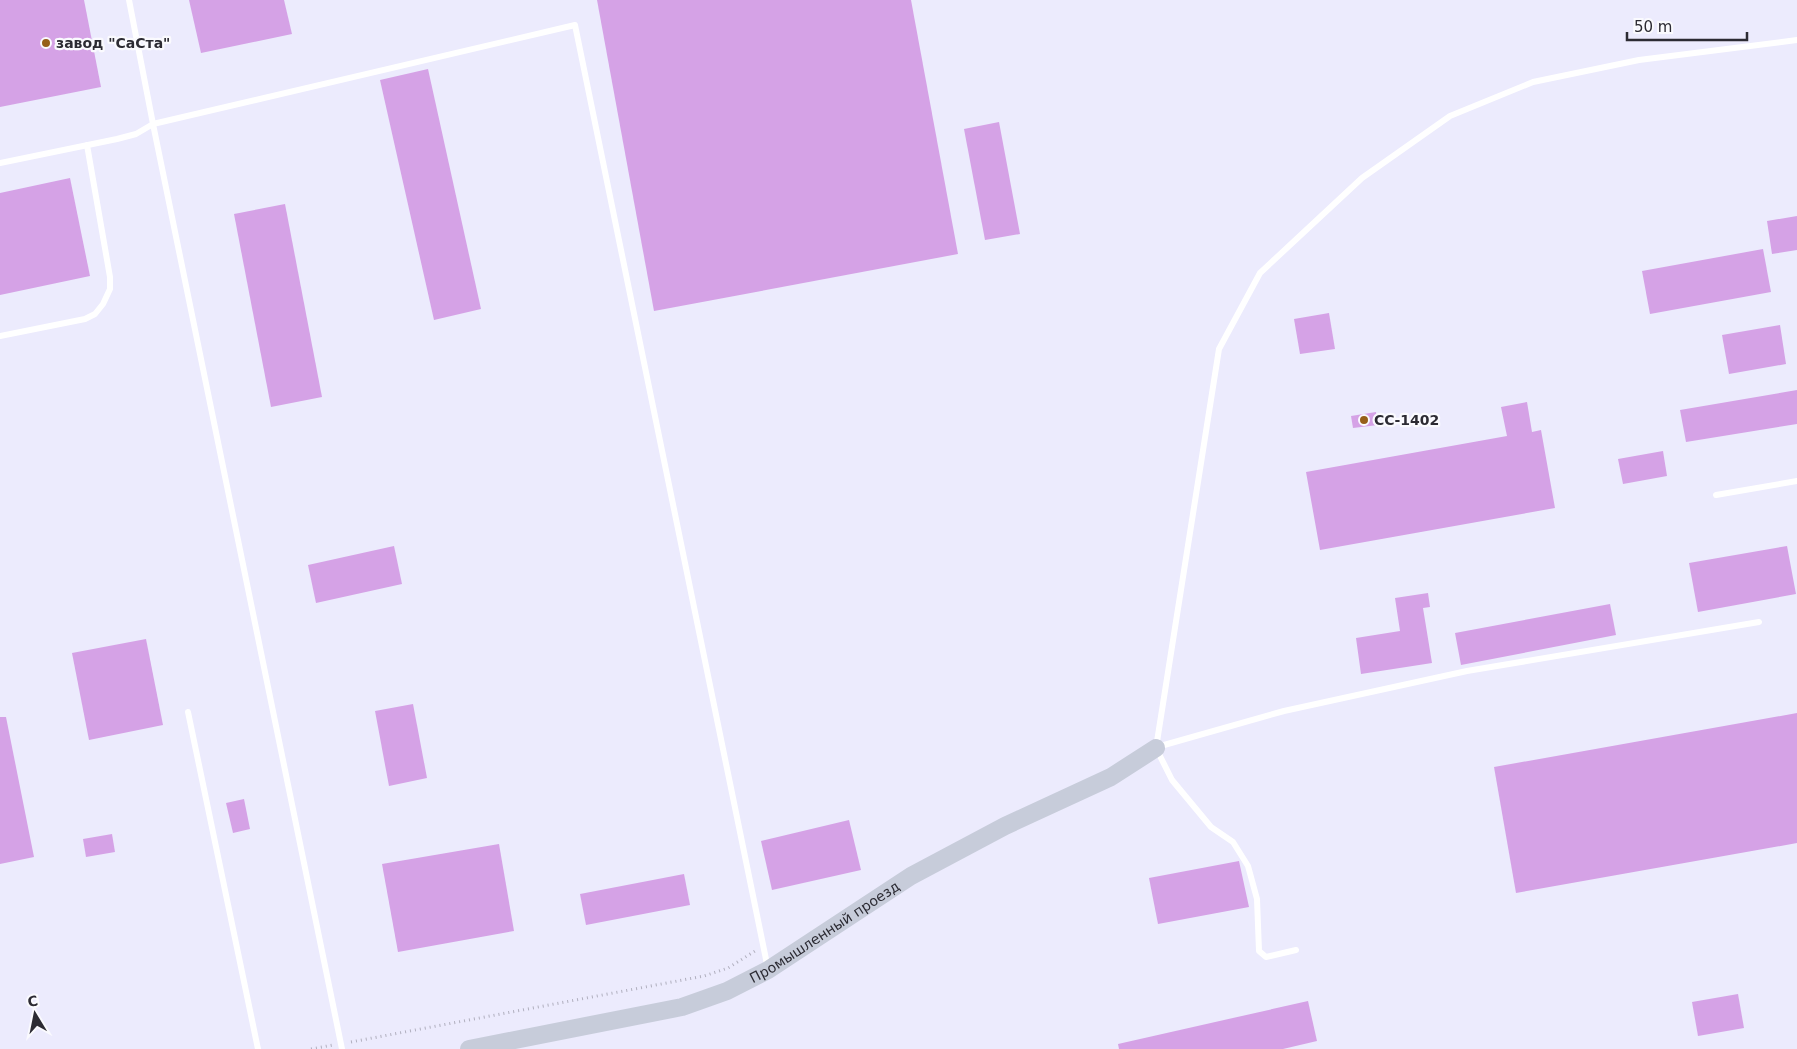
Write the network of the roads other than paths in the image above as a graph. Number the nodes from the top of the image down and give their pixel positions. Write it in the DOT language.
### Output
graph roads {
  1 [pos="129,0"];
  2 [pos="1797,40"];
  3 [pos="153,124"];
  4 [pos="88,145"];
  5 [pos="0,163"];
  6 [pos="0,336"];
  7 [pos="1797,481"];
  8 [pos="1716,495"];
  9 [pos="1759,622"];
  10 [pos="188,712"];
  11 [pos="1156,748"];
  12 [pos="1296,950"];
  13 [pos="768,970"];
  14 [pos="341,1046"];
  15 [pos="258,1049"];
  16 [pos="469,1049"];
  1 -- 3 [label="lane"];
  2 -- 11 [label="lane"];
  3 -- 4 [label="lane"];
  3 -- 13 [label="lane"];
  3 -- 14 [label="lane"];
  4 -- 5 [label="lane"];
  4 -- 6 [label="lane"];
  7 -- 8 [label="lane"];
  9 -- 11 [label="lane"];
  10 -- 15 [label="lane"];
  11 -- 12 [label="lane"];
  11 -- 13 [label="street, Промышленный проезд"];
  13 -- 16 [label="street, Промышленный проезд"];
}
